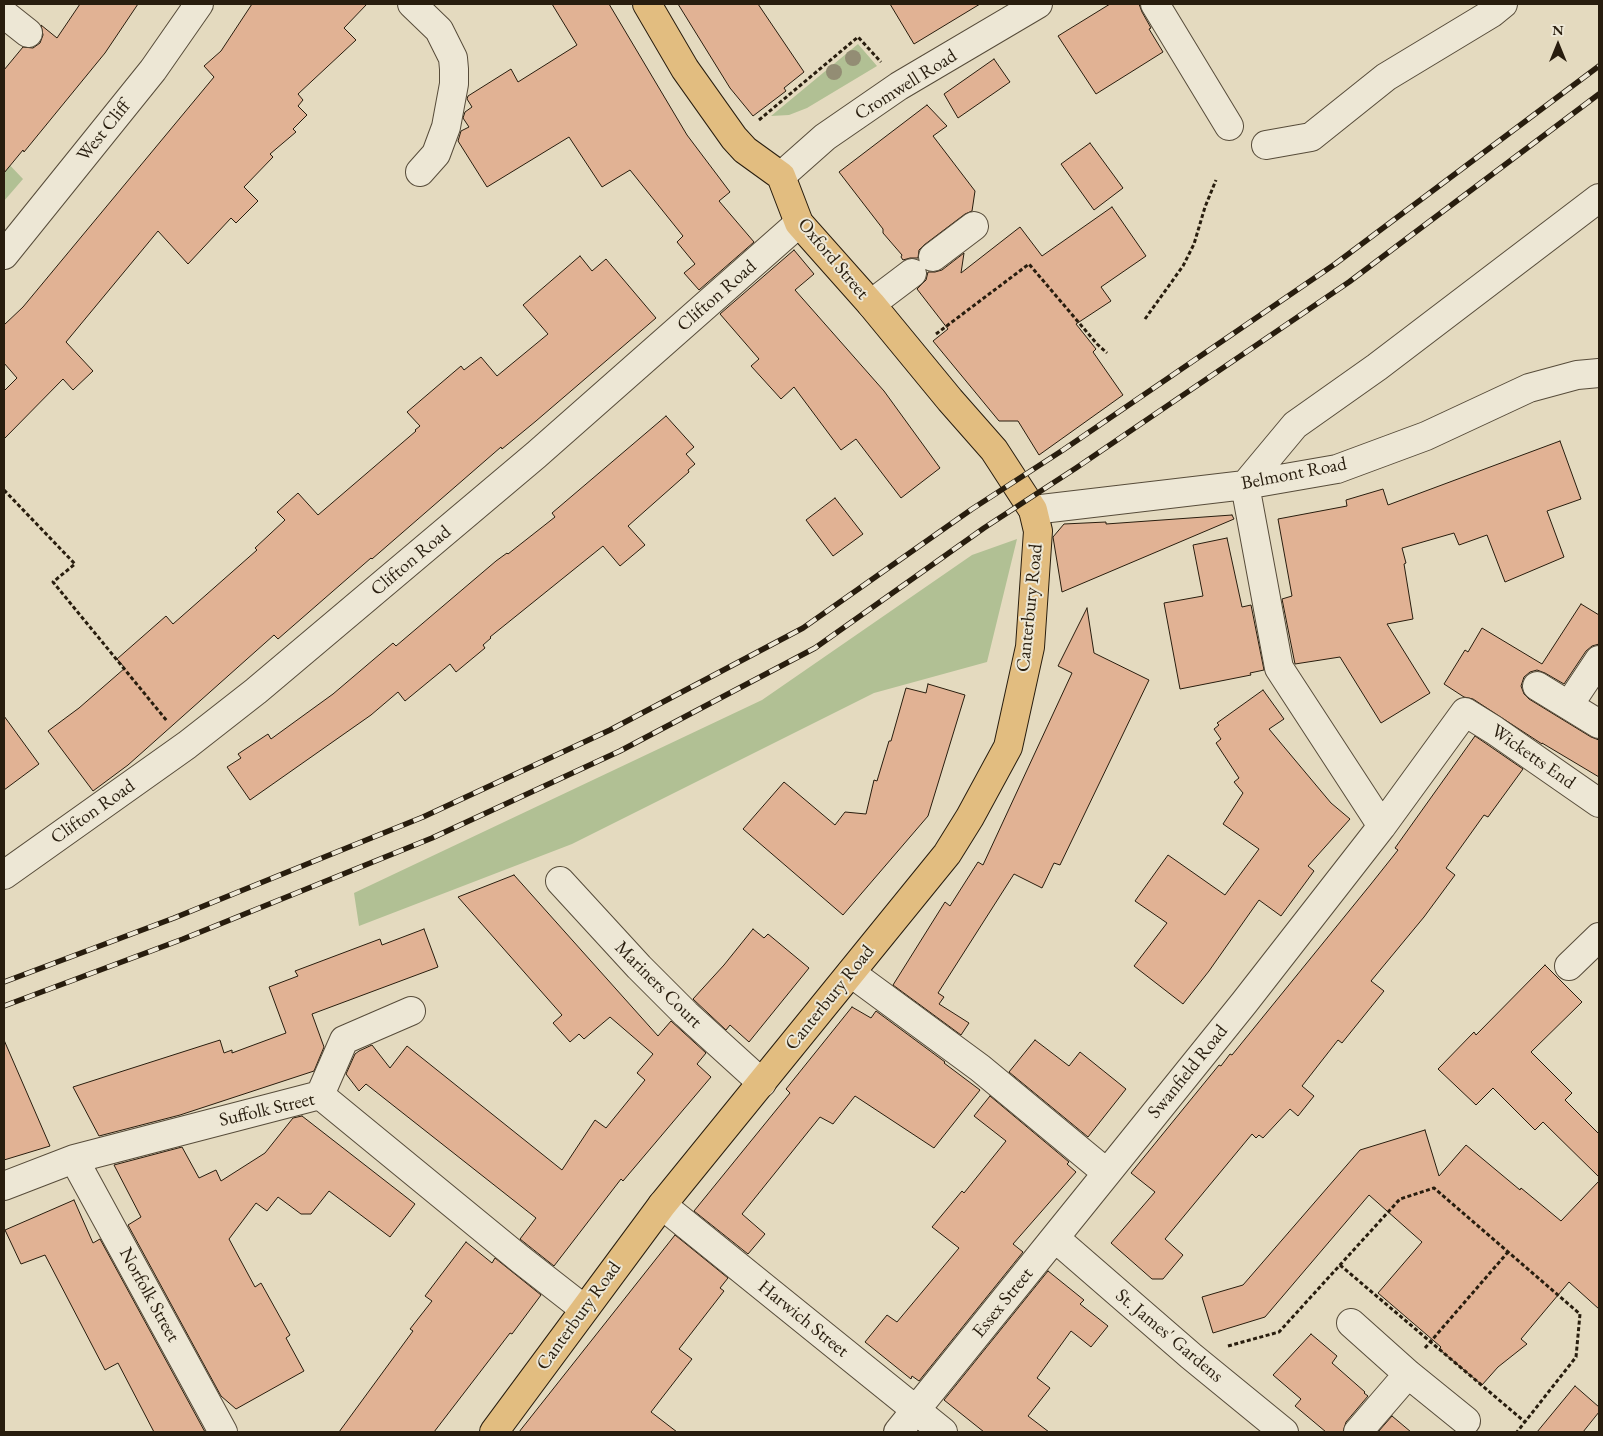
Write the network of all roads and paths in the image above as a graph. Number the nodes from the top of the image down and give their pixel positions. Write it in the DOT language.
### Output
graph roads {
  1 [pos="199,4"];
  2 [pos="412,4"];
  3 [pos="647,4"];
  4 [pos="1038,4"];
  5 [pos="1156,4"];
  6 [pos="1503,4"];
  7 [pos="4,14"];
  8 [pos="28,33"];
  9 [pos="899,86"];
  10 [pos="1229,126"];
  11 [pos="734,138"];
  12 [pos="1266,145"];
  13 [pos="420,172"];
  14 [pos="781,176"];
  15 [pos="1216,180"];
  16 [pos="1599,198"];
  17 [pos="799,223"];
  18 [pos="974,226"];
  19 [pos="4,254"];
  20 [pos="871,304"];
  21 [pos="1145,318"];
  22 [pos="912,353"];
  23 [pos="1107,353"];
  24 [pos="1599,373"];
  25 [pos="1245,485"];
  26 [pos="4,490"];
  27 [pos="1033,510"];
  28 [pos="1599,660"];
  29 [pos="1537,686"];
  30 [pos="1569,705"];
  31 [pos="1465,712"];
  32 [pos="1599,724"];
  33 [pos="187,745"];
  34 [pos="1599,803"];
  35 [pos="1382,826"];
  36 [pos="4,875"];
  37 [pos="560,881"];
  38 [pos="1599,937"];
  39 [pos="1569,966"];
  40 [pos="851,973"];
  41 [pos="411,1010"];
  42 [pos="762,1083"];
  43 [pos="320,1095"];
  44 [pos="74,1159"];
  45 [pos="1107,1173"];
  46 [pos="4,1186"];
  47 [pos="662,1205"];
  48 [pos="1055,1238"];
  49 [pos="1508,1252"];
  50 [pos="1340,1265"];
  51 [pos="584,1309"];
  52 [pos="1351,1323"];
  53 [pos="1430,1342"];
  54 [pos="1192,1356"];
  55 [pos="1408,1374"];
  56 [pos="916,1410"];
  57 [pos="1466,1421"];
  58 [pos="1525,1422"];
  59 [pos="223,1432"];
  60 [pos="494,1432"];
  61 [pos="898,1432"];
  62 [pos="943,1432"];
  63 [pos="1284,1432"];
  64 [pos="1358,1432"];
  65 [pos="1517,1432"];
  1 -- 19 [label="street, West Cliff"];
  2 -- 13 [label="street"];
  3 -- 11 [label="main road"];
  4 -- 9 [label="street, Cromwell Road"];
  5 -- 10 [label="street"];
  6 -- 12 [label="street"];
  7 -- 8 [label="street"];
  9 -- 11 [label="path"];
  9 -- 14 [label="street, Cromwell Road"];
  11 -- 14 [label="main road"];
  14 -- 17 [label="main road, Oxford Street"];
  15 -- 21 [label="path"];
  16 -- 25 [label="street"];
  17 -- 20 [label="main road, Oxford Street"];
  17 -- 33 [label="street, Clifton Road"];
  18 -- 20 [label="street"];
  20 -- 22 [label="main road, Oxford Street"];
  22 -- 23 [label="path"];
  22 -- 27 [label="main road, Oxford Street"];
  24 -- 25 [label="street, Belmont Road"];
  25 -- 27 [label="street, Belmont Road"];
  25 -- 35 [label="street"];
  26 -- 33 [label="path"];
  27 -- 40 [label="main road, Canterbury Road"];
  28 -- 30 [label="street"];
  29 -- 30 [label="street"];
  30 -- 32 [label="street"];
  31 -- 34 [label="street, Wicketts End"];
  31 -- 35 [label="street, Swanfield Road"];
  33 -- 36 [label="street, Clifton Road"];
  35 -- 45 [label="street, Swanfield Road"];
  37 -- 42 [label="street, Mariners Court"];
  38 -- 39 [label="street"];
  40 -- 42 [label="main road, Canterbury Road"];
  40 -- 45 [label="street"];
  41 -- 43 [label="street"];
  42 -- 47 [label="main road, Canterbury Road"];
  43 -- 44 [label="street, Suffolk Street"];
  43 -- 51 [label="street, Suffolk Street"];
  44 -- 46 [label="street, Suffolk Street"];
  44 -- 59 [label="street, Norfolk Street"];
  45 -- 48 [label="street, Essex Street"];
  47 -- 51 [label="main road, Canterbury Road"];
  47 -- 56 [label="street, Harwich Street"];
  48 -- 54 [label="street, St. James' Gardens"];
  48 -- 56 [label="street, Essex Street"];
  49 -- 50 [label="path"];
  49 -- 53 [label="path"];
  49 -- 58 [label="path"];
  50 -- 53 [label="path"];
  50 -- 54 [label="path"];
  51 -- 60 [label="main road, Canterbury Road"];
  52 -- 55 [label="street"];
  53 -- 55 [label="path"];
  53 -- 58 [label="path"];
  54 -- 63 [label="street, St. James' Gardens"];
  55 -- 57 [label="street"];
  55 -- 64 [label="street"];
  56 -- 61 [label="street, Essex Street"];
  56 -- 62 [label="street, Harwich Street"];
  58 -- 65 [label="path"];
}
